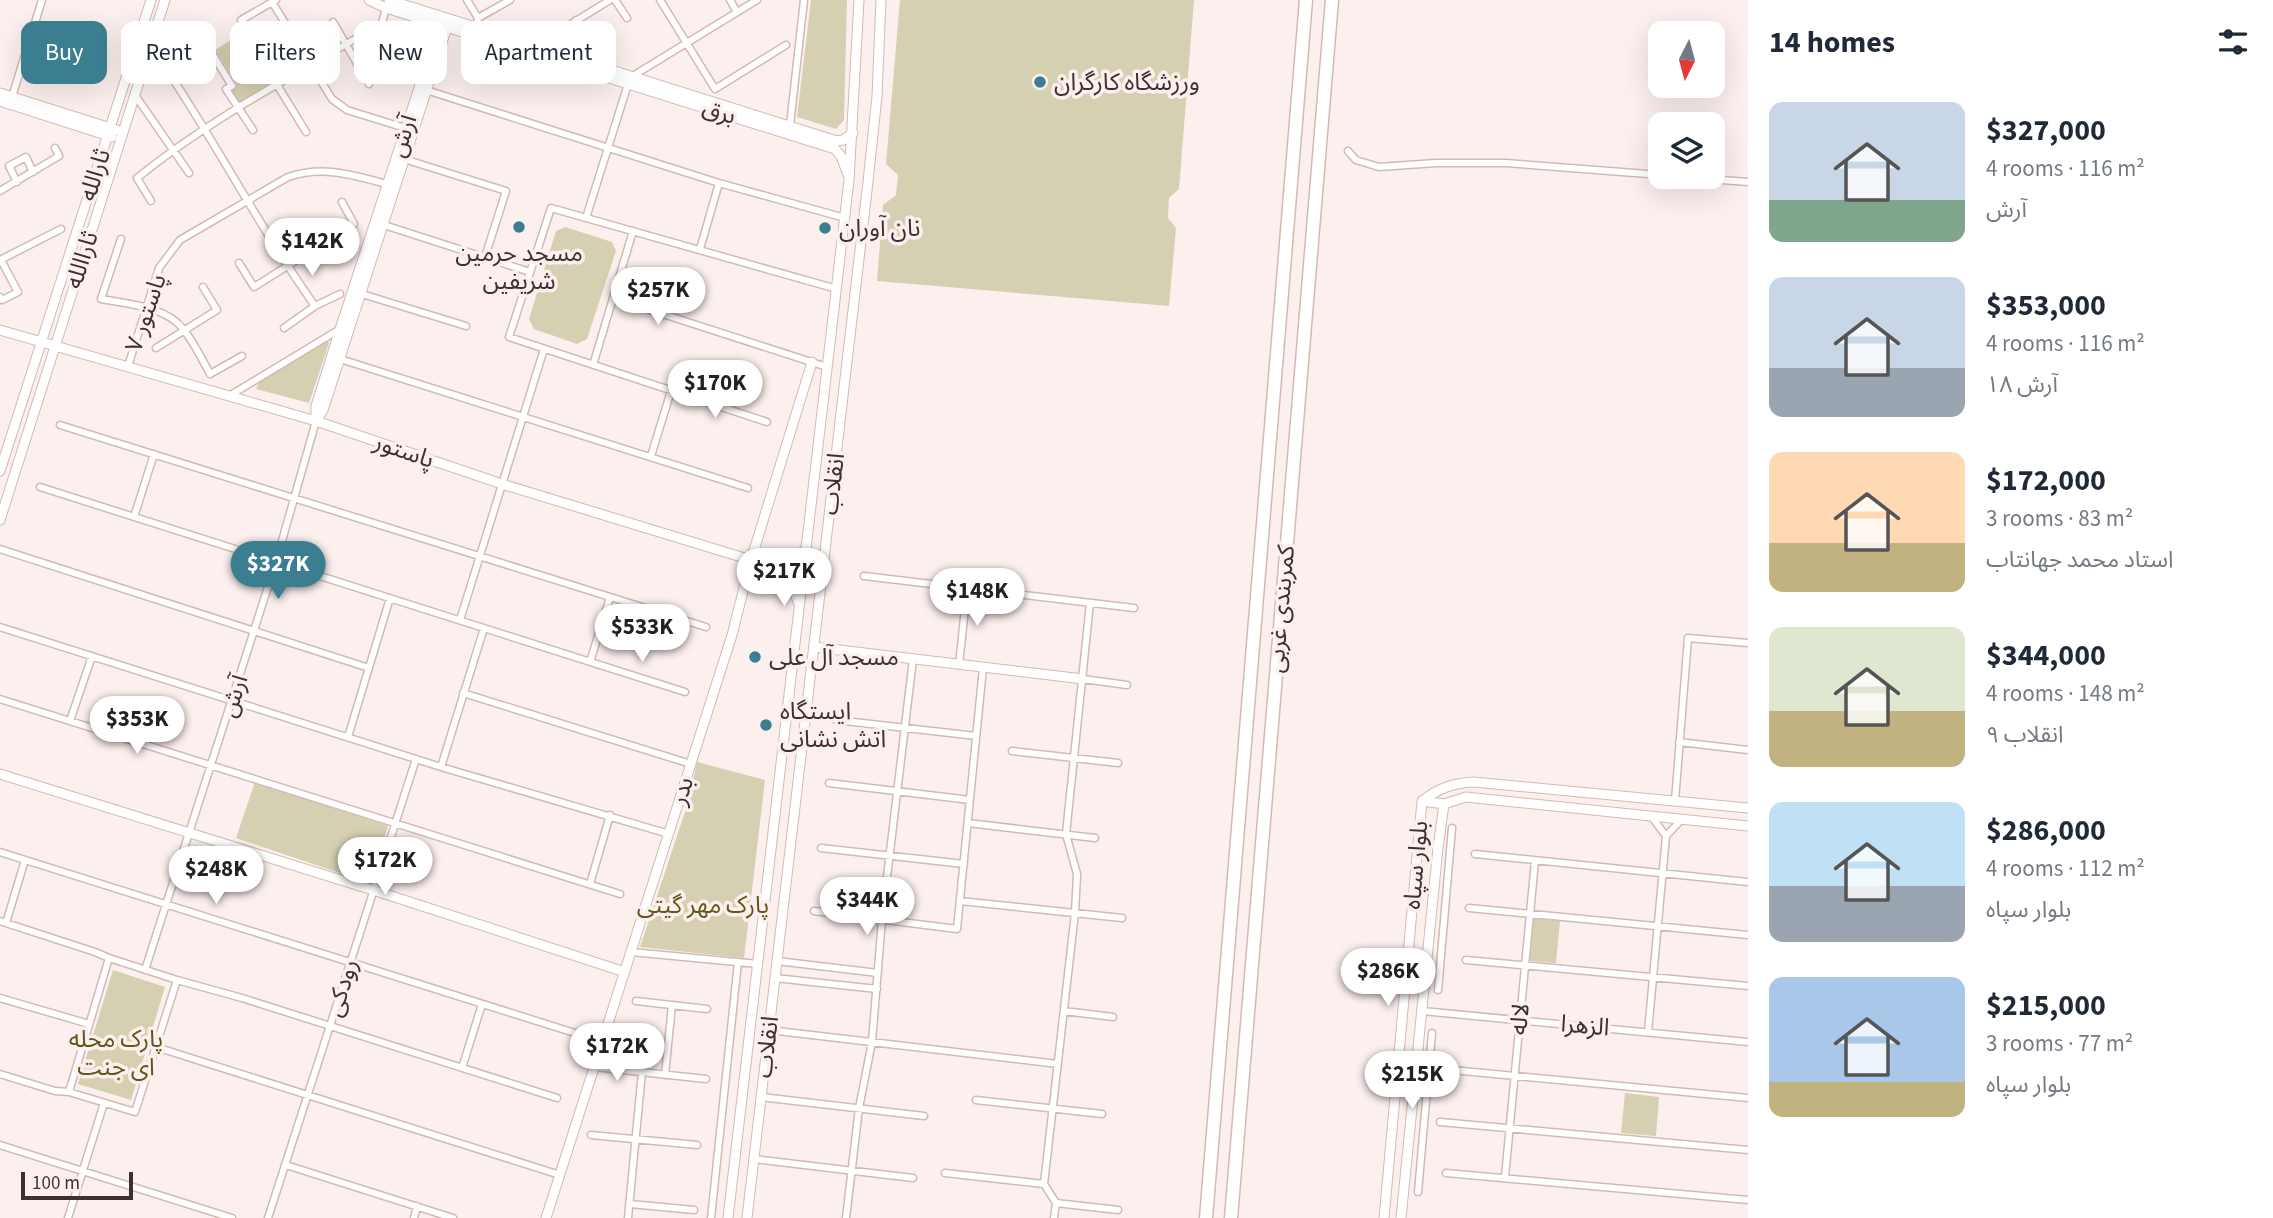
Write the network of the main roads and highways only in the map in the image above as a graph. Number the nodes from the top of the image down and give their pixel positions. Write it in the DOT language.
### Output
graph roads {
  1 [pos="151,0"];
  2 [pos="165,0"];
  3 [pos="369,0"];
  4 [pos="859,0"];
  5 [pos="881,0"];
  6 [pos="1306,0"];
  7 [pos="1332,0"];
  8 [pos="388,4"];
  9 [pos="438,21"];
  10 [pos="447,23"];
  11 [pos="447,24"];
  12 [pos="629,80"];
  13 [pos="424,84"];
  14 [pos="428,84"];
  15 [pos="0,93"];
  16 [pos="7,101"];
  17 [pos="409,129"];
  18 [pos="789,130"];
  19 [pos="109,132"];
  20 [pos="853,133"];
  21 [pos="122,136"];
  22 [pos="849,180"];
  23 [pos="391,185"];
  24 [pos="0,330"];
  25 [pos="41,342"];
  26 [pos="55,346"];
  27 [pos="812,362"];
  28 [pos="316,421"];
  29 [pos="0,471"];
  30 [pos="0,520"];
  31 [pos="806,550"];
  32 [pos="751,560"];
  33 [pos="800,606"];
  34 [pos="814,648"];
  35 [pos="1083,679"];
  36 [pos="0,774"];
  37 [pos="1422,801"];
  38 [pos="1444,804"];
  39 [pos="1748,808"];
  40 [pos="1748,826"];
  41 [pos="625,972"];
  42 [pos="746,1062"];
  43 [pos="765,1065"];
  44 [pos="1234,1188"];
  45 [pos="547,1218"];
  46 [pos="728,1218"];
  47 [pos="747,1218"];
  48 [pos="1206,1218"];
  49 [pos="1231,1218"];
  50 [pos="1241,1218"];
  51 [pos="1384,1218"];
  52 [pos="1401,1218"];
  1 -- 19 [label="main road, ثارالله"];
  2 -- 21 [label="main road, ثاراالله"];
  3 -- 8 [label="main road, برق"];
  4 -- 20 [label="main road, انقلاب"];
  5 -- 34 [label="main road, انقلاب"];
  6 -- 48 [label="highway, کمربندی غربی"];
  7 -- 44 [label="highway, کمربندی غربی"];
  8 -- 9 [label="main road, برق"];
  10 -- 12 [label="main road, برق"];
  11 -- 12 [label="main road, برق"];
  12 -- 18 [label="main road, برق"];
  12 -- 18 [label="main road, برق"];
  13 -- 17 [label="main road, آرش"];
  14 -- 17 [label="main road, آرش"];
  15 -- 16 [label="main road"];
  16 -- 19 [label="main road"];
  17 -- 23 [label="main road, آرش"];
  17 -- 23 [label="main road, آرش"];
  18 -- 20 [label="main road, برق"];
  18 -- 22 [label="main road, برق"];
  19 -- 21 [label="main road"];
  19 -- 25 [label="main road, ثارالله"];
  20 -- 22 [label="main road, انقلاب"];
  21 -- 26 [label="main road, ثاراالله"];
  22 -- 31 [label="main road, انقلاب"];
  23 -- 28 [label="main road, آرش"];
  23 -- 28 [label="main road, آرش"];
  24 -- 25 [label="main road"];
  25 -- 26 [label="main road, پاستور"];
  25 -- 29 [label="main road, ثارالله"];
  26 -- 28 [label="main road, پاستور"];
  26 -- 30 [label="main road, ثاراالله"];
  27 -- 32 [label="main road, بدر"];
  28 -- 32 [label="main road, پاستور"];
  31 -- 32 [label="main road"];
  31 -- 33 [label="main road, انقلاب"];
  32 -- 33 [label="main road"];
  32 -- 41 [label="main road, بدر"];
  33 -- 42 [label="main road, انقلاب"];
  34 -- 35 [label="main road"];
  34 -- 43 [label="main road, انقلاب"];
  36 -- 41 [label="main road"];
  37 -- 38 [label="main road"];
  37 -- 39 [label="main road, بلوار سپاه"];
  37 -- 51 [label="main road, بلوار سپاه"];
  38 -- 40 [label="main road, بلوار سپاه"];
  38 -- 52 [label="main road, بلوار سپاه"];
  41 -- 45 [label="main road, بدر"];
  42 -- 43 [label="main road"];
  42 -- 46 [label="main road, انقلاب"];
  43 -- 47 [label="main road, انقلاب"];
  44 -- 49 [label="highway, کمربندی غربی"];
  44 -- 50 [label="highway"];
}
